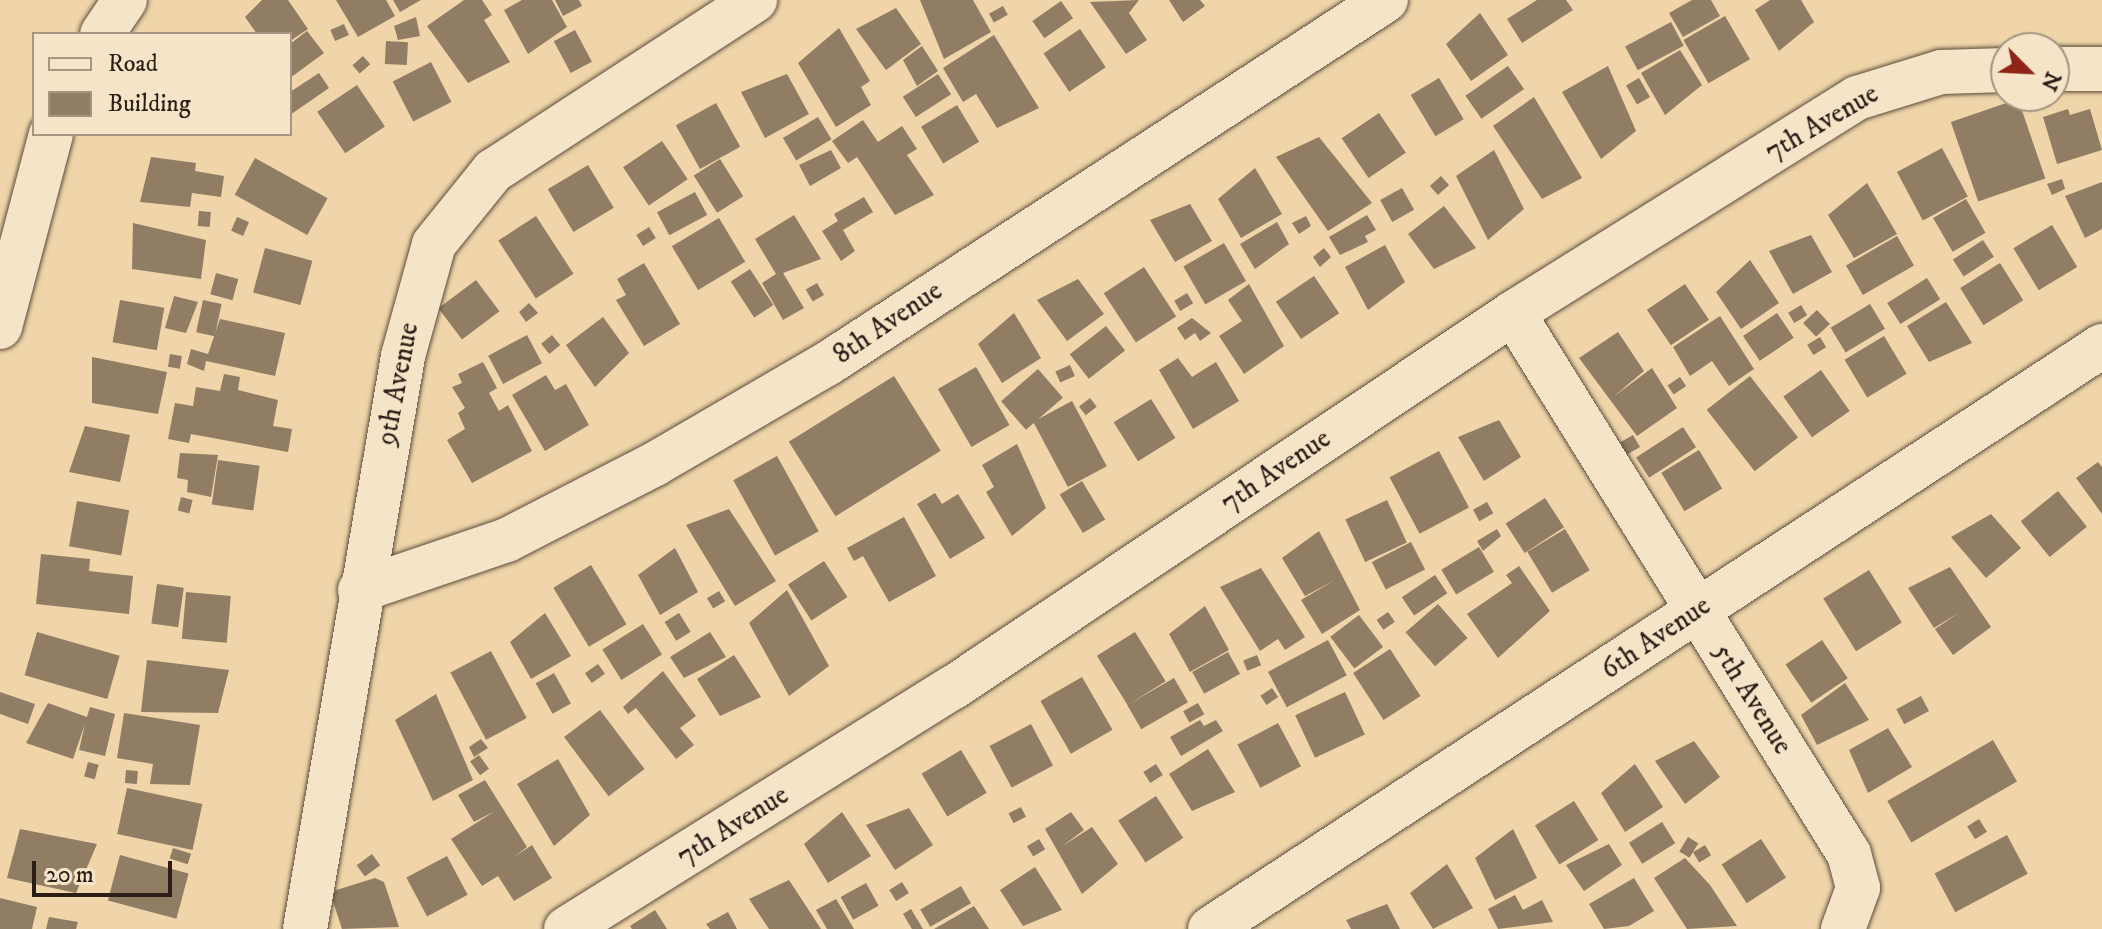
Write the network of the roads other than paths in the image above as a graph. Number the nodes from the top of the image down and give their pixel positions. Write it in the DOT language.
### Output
graph roads {
  1 [pos="125,0"];
  2 [pos="755,0"];
  3 [pos="1386,0"];
  4 [pos="103,32"];
  5 [pos="2070,69"];
  6 [pos="2102,69"];
  7 [pos="1990,70"];
  8 [pos="50,136"];
  9 [pos="8,255"];
  10 [pos="1513,313"];
  11 [pos="0,327"];
  12 [pos="2102,346"];
  13 [pos="360,590"];
  14 [pos="1696,611"];
  15 [pos="305,929"];
  16 [pos="566,929"];
  17 [pos="1210,929"];
  18 [pos="1843,929"];
  1 -- 4 [label="street"];
  2 -- 13 [label="street, 9th Avenue"];
  3 -- 13 [label="street, 8th Avenue"];
  5 -- 6 [label="street"];
  7 -- 10 [label="street, 7th Avenue"];
  8 -- 9 [label="street"];
  9 -- 11 [label="street"];
  10 -- 14 [label="street, 5th Avenue"];
  10 -- 16 [label="street, 7th Avenue"];
  12 -- 14 [label="street, 6th Avenue"];
  13 -- 15 [label="street, 9th Avenue"];
  14 -- 17 [label="street, 6th Avenue"];
  14 -- 18 [label="street, 5th Avenue"];
}
